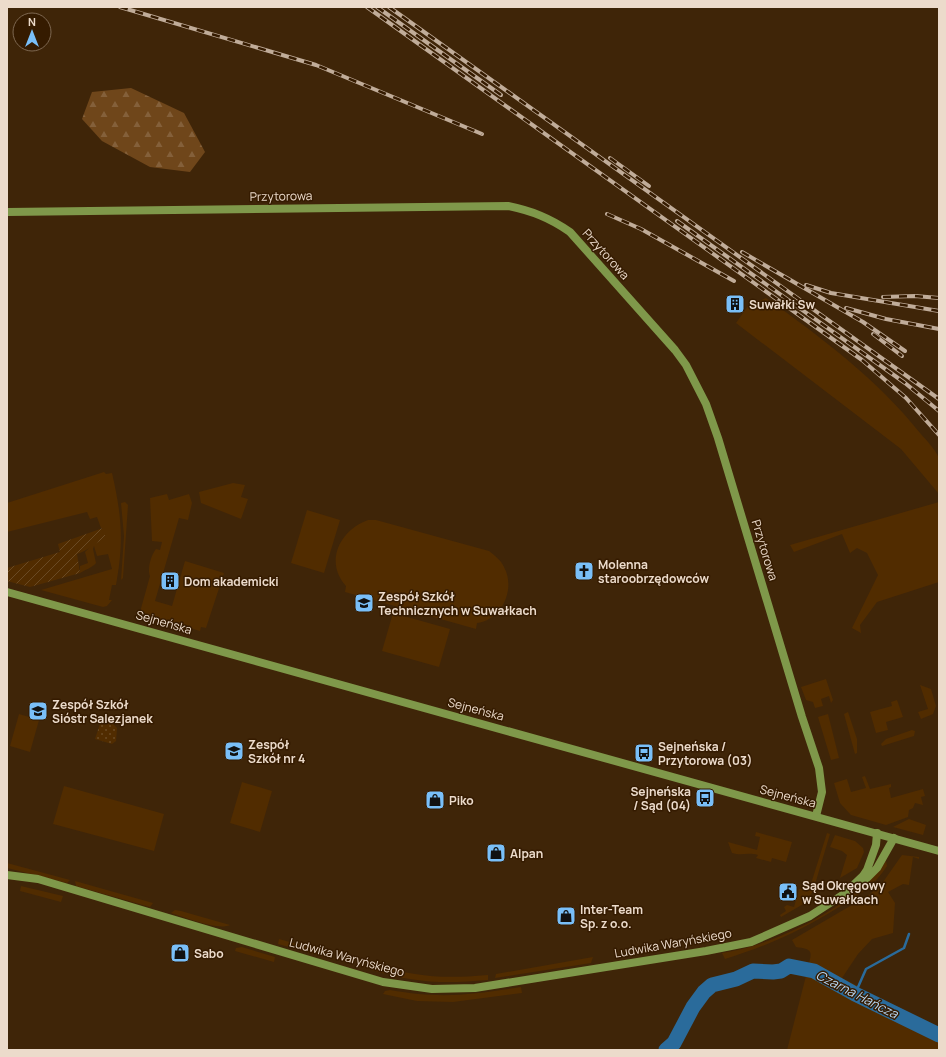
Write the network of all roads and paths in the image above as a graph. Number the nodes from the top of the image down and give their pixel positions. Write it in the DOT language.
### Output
graph roads {
  1 [pos="7,212"];
  2 [pos="7,592"];
  3 [pos="816,816"];
  4 [pos="877,834"];
  5 [pos="894,838"];
  6 [pos="939,850"];
  7 [pos="7,875"];
  8 [pos="844,894"];
  1 -- 3 [label="street, Przytorowa"];
  2 -- 3 [label="street, Sejneńska"];
  3 -- 4 [label="street, Sejneńska"];
  4 -- 5 [label="street, Sejneńska"];
  4 -- 8 [label="street, Ludwika Waryńskiego"];
  5 -- 6 [label="street, Sejneńska"];
  5 -- 8 [label="street, Ludwika Waryńskiego"];
  7 -- 8 [label="street, Ludwika Waryńskiego"];
}
